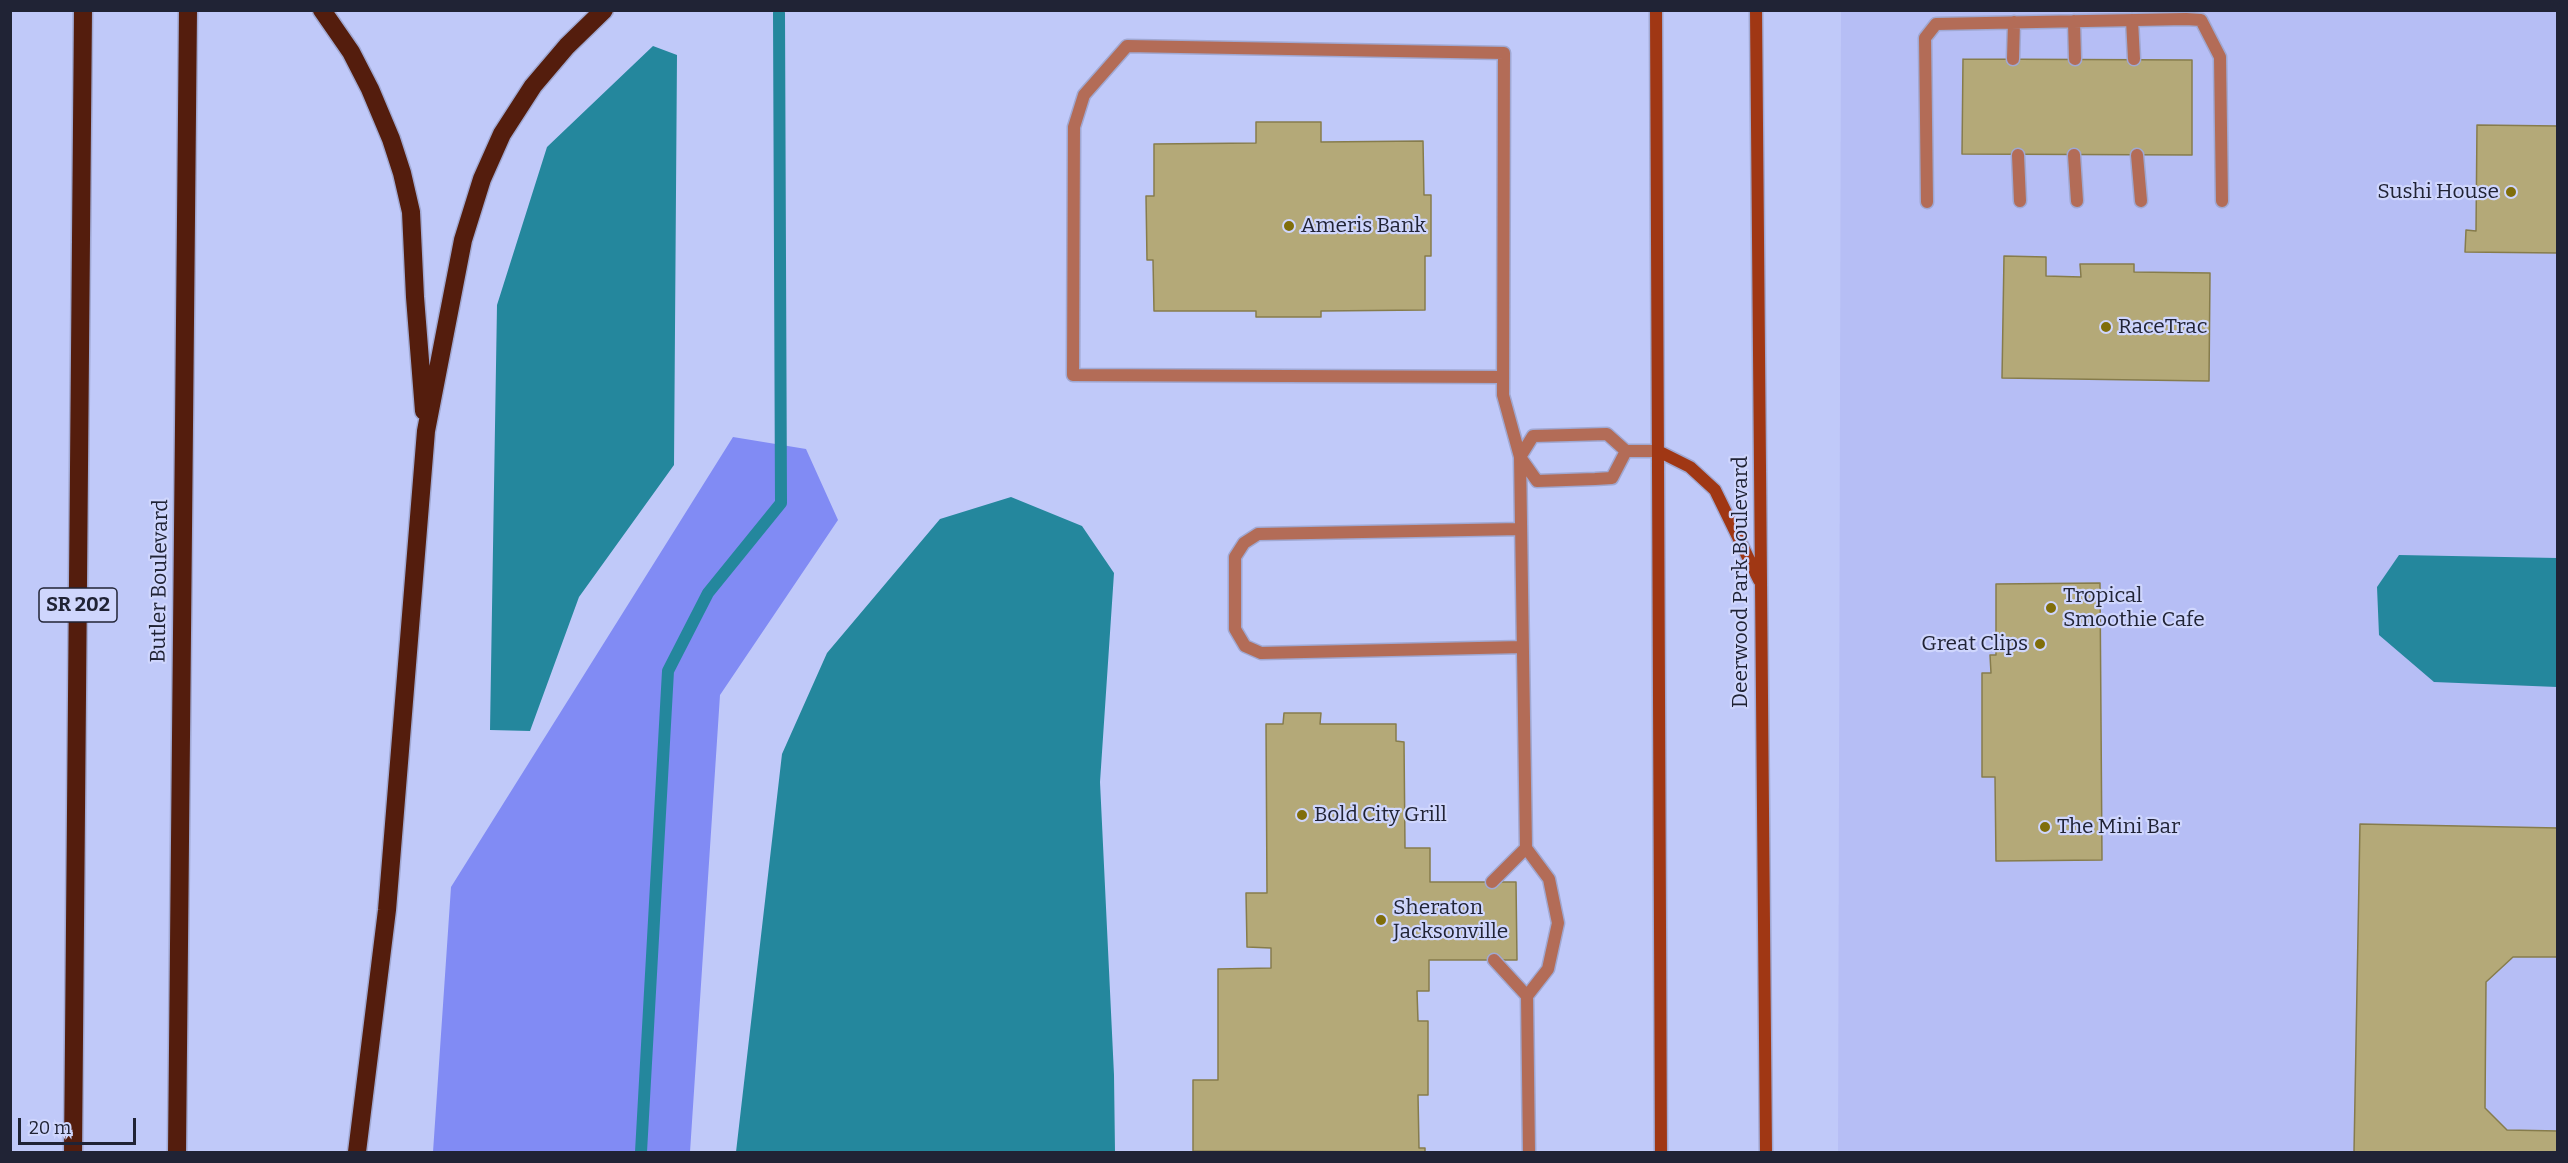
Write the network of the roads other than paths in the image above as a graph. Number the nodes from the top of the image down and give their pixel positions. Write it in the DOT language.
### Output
graph roads {
  1 [pos="83,10"];
  2 [pos="188,10"];
  3 [pos="322,10"];
  4 [pos="604,10"];
  5 [pos="1656,10"];
  6 [pos="1756,10"];
  7 [pos="2132,20"];
  8 [pos="2074,21"];
  9 [pos="2014,22"];
  10 [pos="2013,59"];
  11 [pos="2075,59"];
  12 [pos="2134,59"];
  13 [pos="2018,155"];
  14 [pos="2074,155"];
  15 [pos="2137,155"];
  16 [pos="2020,201"];
  17 [pos="2077,201"];
  18 [pos="2141,201"];
  19 [pos="2222,201"];
  20 [pos="1927,202"];
  21 [pos="1503,377"];
  22 [pos="426,431"];
  23 [pos="1658,450"];
  24 [pos="1626,451"];
  25 [pos="1520,457"];
  26 [pos="1520,529"];
  27 [pos="1761,584"];
  28 [pos="1522,647"];
  29 [pos="1526,848"];
  30 [pos="1492,882"];
  31 [pos="1494,960"];
  32 [pos="1527,996"];
  33 [pos="73,1152"];
  34 [pos="177,1152"];
  35 [pos="357,1152"];
  36 [pos="1529,1152"];
  37 [pos="1661,1152"];
  38 [pos="1766,1152"];
  1 -- 33 [label="highway, SR 202"];
  2 -- 34 [label="highway, Butler Boulevard"];
  3 -- 22 [label="highway"];
  4 -- 22 [label="highway"];
  5 -- 23 [label="main road"];
  6 -- 27 [label="main road, Deerwood Park Boulevard"];
  7 -- 8 [label="lane"];
  7 -- 12 [label="lane"];
  7 -- 19 [label="lane"];
  8 -- 9 [label="lane"];
  8 -- 11 [label="lane"];
  9 -- 10 [label="lane"];
  9 -- 20 [label="lane"];
  13 -- 16 [label="lane"];
  14 -- 17 [label="lane"];
  15 -- 18 [label="lane"];
  21 -- 21 [label="lane"];
  21 -- 25 [label="lane"];
  22 -- 35 [label="highway"];
  23 -- 24 [label="lane"];
  23 -- 27 [label="main road"];
  23 -- 37 [label="main road"];
  24 -- 25 [label="lane"];
  24 -- 25 [label="lane"];
  25 -- 26 [label="lane"];
  26 -- 28 [label="lane"];
  26 -- 28 [label="lane"];
  27 -- 38 [label="main road, Deerwood Park Boulevard"];
  28 -- 29 [label="lane"];
  29 -- 30 [label="lane"];
  29 -- 32 [label="lane"];
  31 -- 32 [label="lane"];
  32 -- 36 [label="lane"];
}
